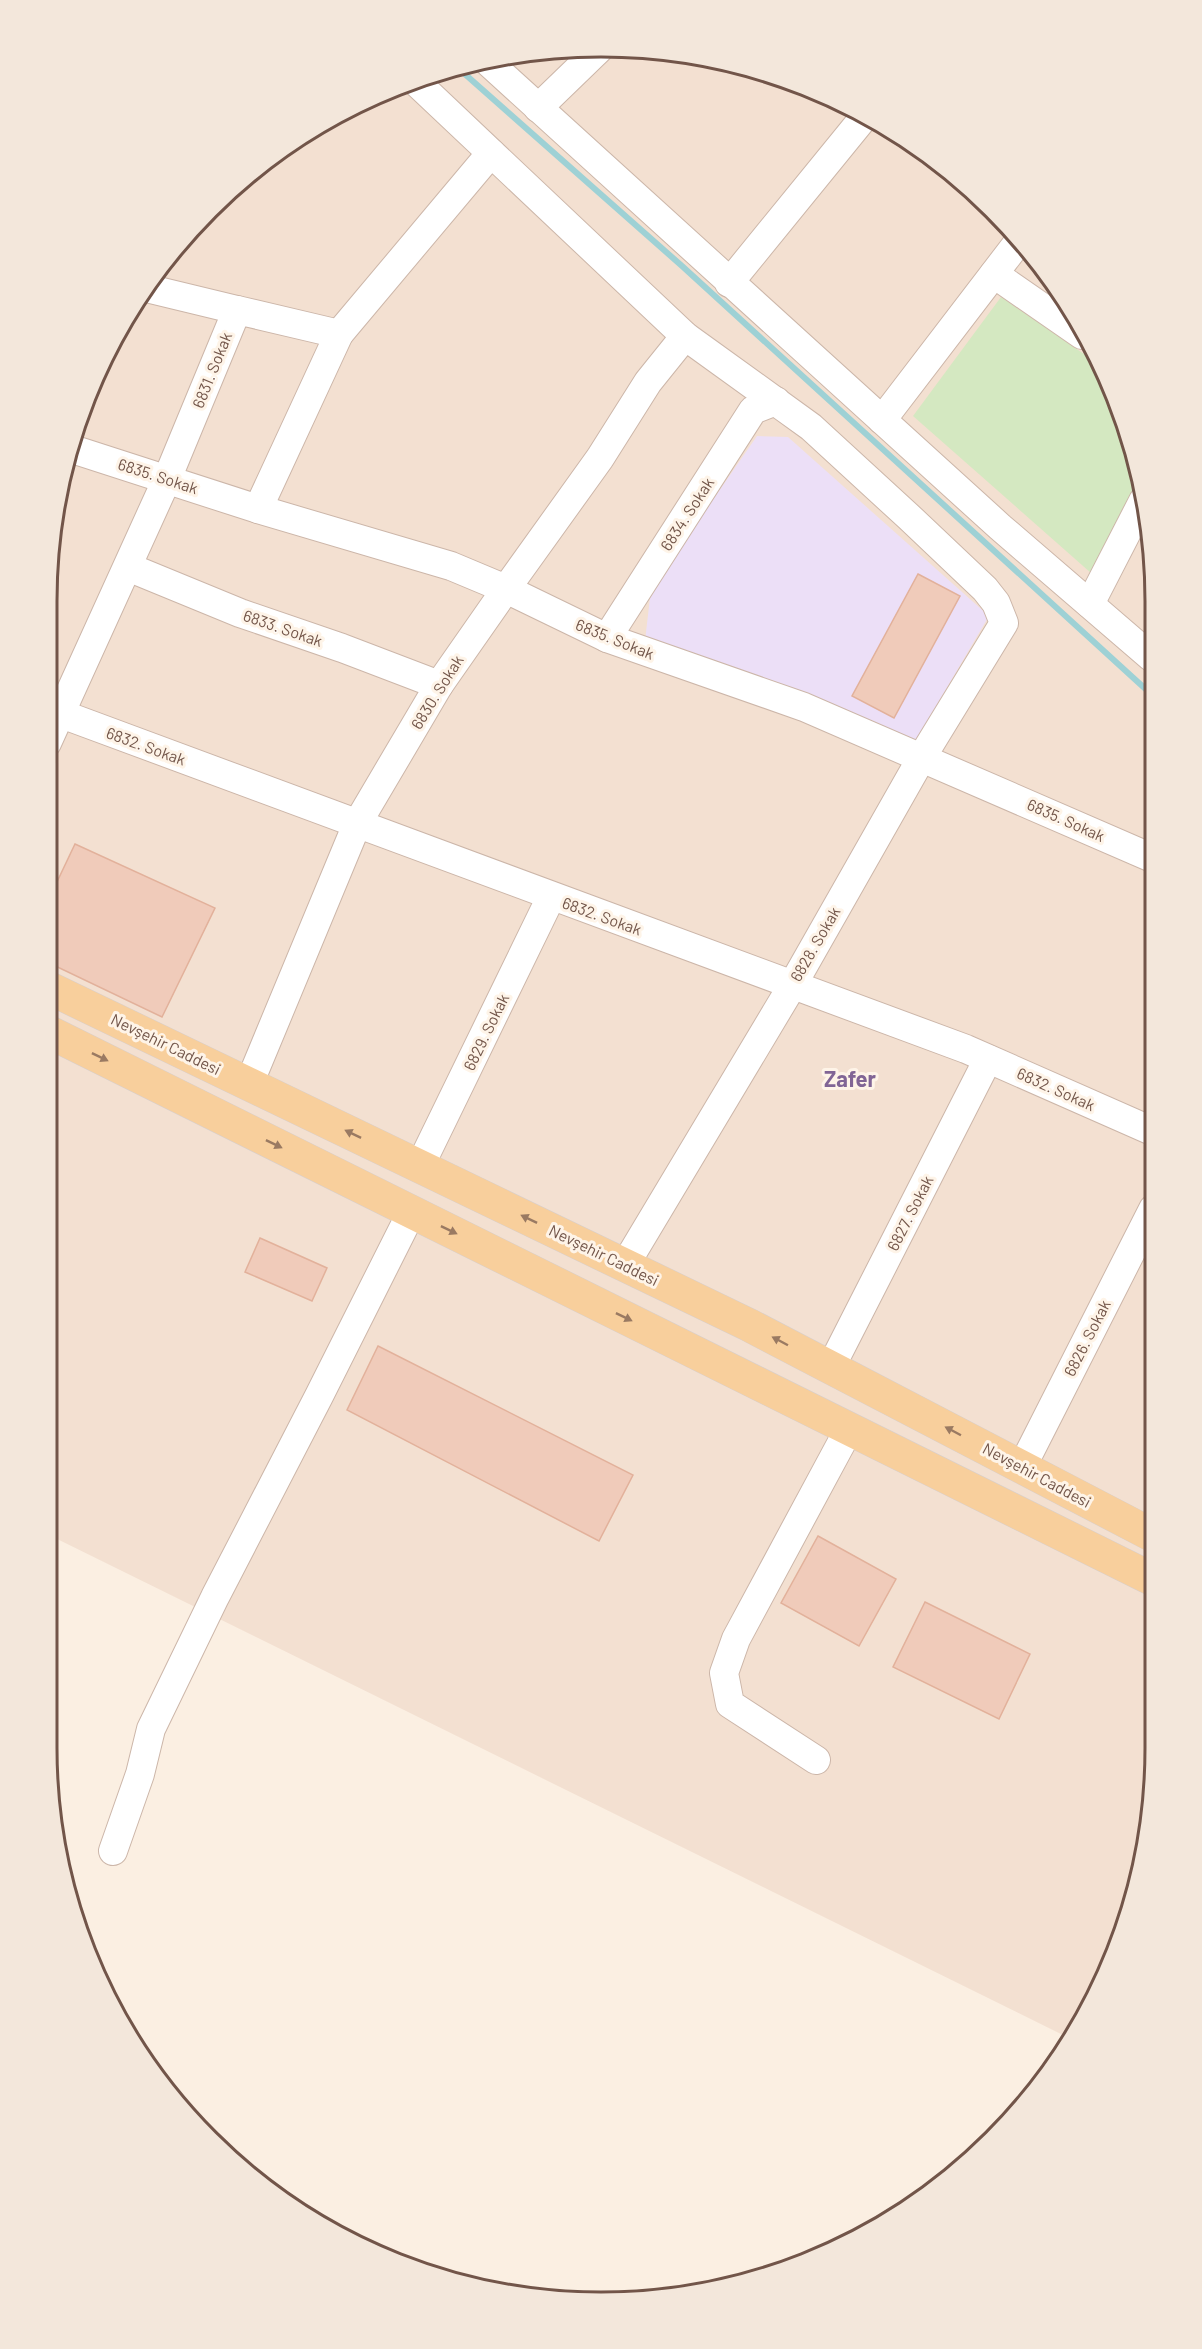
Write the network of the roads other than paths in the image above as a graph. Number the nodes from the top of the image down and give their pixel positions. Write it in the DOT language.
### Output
graph roads {
  1 [pos="590,57"];
  2 [pos="494,67"];
  3 [pos="422,87"];
  4 [pos="538,108"];
  5 [pos="860,123"];
  6 [pos="491,153"];
  7 [pos="1014,247"];
  8 [pos="994,274"];
  9 [pos="729,283"];
  10 [pos="155,290"];
  11 [pos="237,310"];
  12 [pos="1070,326"];
  13 [pos="339,334"];
  14 [pos="685,336"];
  15 [pos="776,401"];
  16 [pos="882,420"];
  17 [pos="79,451"];
  18 [pos="167,479"];
  19 [pos="258,509"];
  20 [pos="1137,512"];
  21 [pos="128,567"];
  22 [pos="506,589"];
  23 [pos="1090,604"];
  24 [pos="607,638"];
  25 [pos="1145,652"];
  26 [pos="440,685"];
  27 [pos="57,706"];
  28 [pos="57,713"];
  29 [pos="922,757"];
  30 [pos="357,824"];
  31 [pos="1145,855"];
  32 [pos="551,897"];
  33 [pos="792,986"];
  34 [pos="57,992"];
  35 [pos="57,1036"];
  36 [pos="988,1059"];
  37 [pos="249,1084"];
  38 [pos="1145,1128"];
  39 [pos="420,1166"];
  40 [pos="412,1211"];
  41 [pos="1145,1225"];
  42 [pos="625,1265"];
  43 [pos="831,1367"];
  44 [pos="849,1429"];
  45 [pos="1022,1467"];
  46 [pos="1145,1531"];
  47 [pos="1145,1576"];
  48 [pos="816,1760"];
  49 [pos="113,1851"];
  1 -- 4 [label="street"];
  2 -- 4 [label="street"];
  3 -- 6 [label="street"];
  4 -- 9 [label="street"];
  5 -- 9 [label="street"];
  6 -- 13 [label="street"];
  6 -- 14 [label="street"];
  7 -- 8 [label="street"];
  8 -- 12 [label="street"];
  8 -- 16 [label="street"];
  9 -- 16 [label="street"];
  10 -- 11 [label="street"];
  11 -- 13 [label="street"];
  11 -- 18 [label="street, 6831. Sokak"];
  13 -- 19 [label="street"];
  14 -- 15 [label="street"];
  14 -- 22 [label="street, 6830. Sokak"];
  15 -- 24 [label="street, 6834. Sokak"];
  15 -- 29 [label="street, 6828. Sokak"];
  16 -- 23 [label="street"];
  17 -- 18 [label="street, 6835. Sokak"];
  18 -- 19 [label="street, 6835. Sokak"];
  18 -- 21 [label="street, 6831. Sokak"];
  19 -- 22 [label="street, 6835. Sokak"];
  20 -- 23 [label="street"];
  21 -- 26 [label="street, 6833. Sokak"];
  21 -- 27 [label="street, 6831. Sokak"];
  22 -- 24 [label="street, 6835. Sokak"];
  22 -- 26 [label="street, 6830. Sokak"];
  23 -- 25 [label="street"];
  24 -- 29 [label="street, 6835. Sokak"];
  26 -- 30 [label="street, 6830. Sokak"];
  28 -- 30 [label="street, 6832. Sokak"];
  29 -- 31 [label="street, 6835. Sokak"];
  29 -- 33 [label="street, 6828. Sokak"];
  30 -- 32 [label="street, 6832. Sokak"];
  30 -- 37 [label="street, 6830. Sokak"];
  32 -- 33 [label="street, 6832. Sokak"];
  32 -- 39 [label="street, 6829. Sokak"];
  33 -- 36 [label="street, 6832. Sokak"];
  33 -- 42 [label="street, 6828. Sokak"];
  34 -- 37 [label="main road, Nevşehir Caddesi"];
  35 -- 40 [label="main road, one-way"];
  36 -- 38 [label="street, 6832. Sokak"];
  36 -- 43 [label="street, 6827. Sokak"];
  39 -- 37 [label="main road, Nevşehir Caddesi, one-way"];
  42 -- 39 [label="main road, Nevşehir Caddesi, one-way"];
  40 -- 44 [label="main road, one-way"];
  40 -- 49 [label="street"];
  41 -- 45 [label="street, 6826. Sokak"];
  43 -- 42 [label="main road, Nevşehir Caddesi, one-way"];
  45 -- 43 [label="main road, Nevşehir Caddesi, one-way"];
  44 -- 47 [label="main road"];
  44 -- 48 [label="street"];
  45 -- 46 [label="main road, Nevşehir Caddesi"];
}
